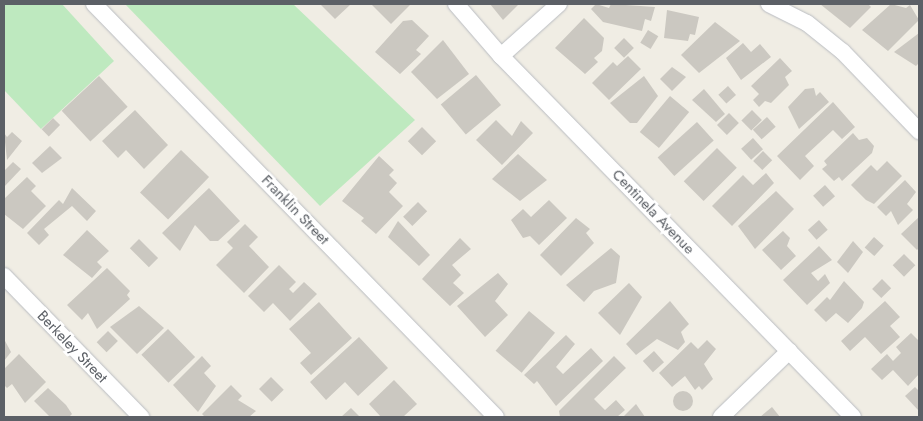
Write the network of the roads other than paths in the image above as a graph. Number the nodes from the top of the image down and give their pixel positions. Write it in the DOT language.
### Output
graph roads {
  1 [pos="94,4"];
  2 [pos="456,4"];
  3 [pos="559,4"];
  4 [pos="769,4"];
  5 [pos="501,56"];
  6 [pos="919,131"];
  7 [pos="4,276"];
  8 [pos="790,351"];
  9 [pos="141,417"];
  10 [pos="496,417"];
  11 [pos="722,417"];
  12 [pos="853,417"];
  1 -- 10 [label="street, Franklin Street"];
  2 -- 5 [label="street, Centinela Avenue"];
  3 -- 5 [label="street"];
  4 -- 6 [label="street"];
  5 -- 8 [label="street, Centinela Avenue"];
  7 -- 9 [label="street, Berkeley Street"];
  8 -- 11 [label="street"];
  8 -- 12 [label="street, Centinela Avenue"];
}
